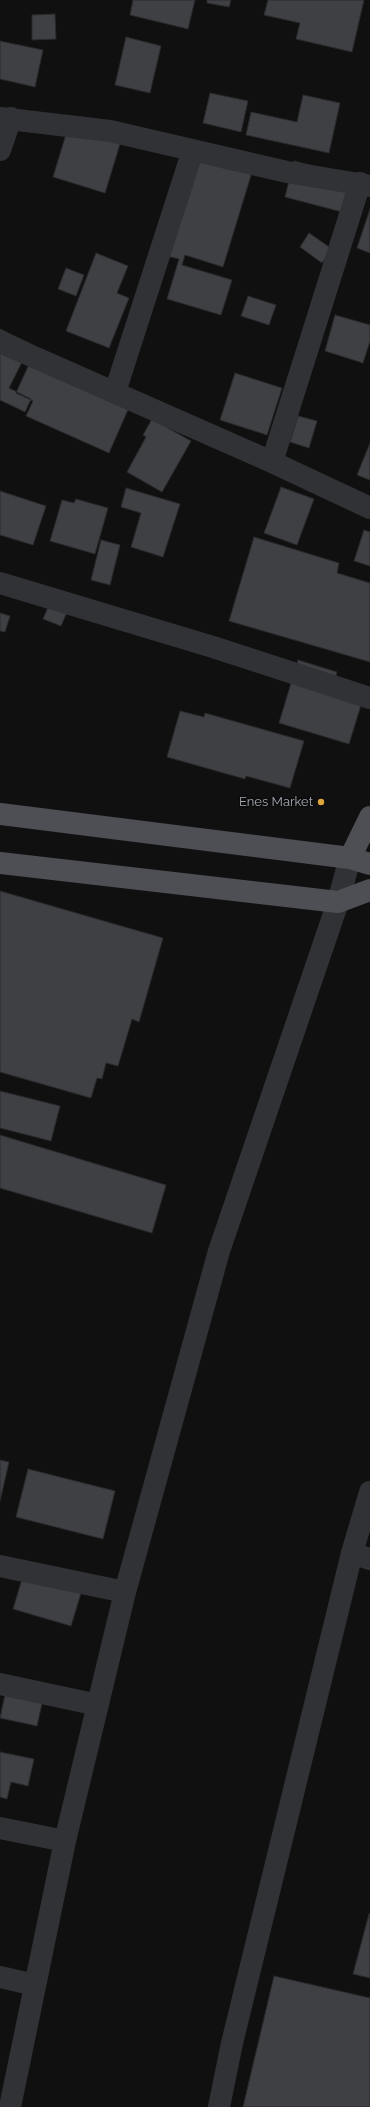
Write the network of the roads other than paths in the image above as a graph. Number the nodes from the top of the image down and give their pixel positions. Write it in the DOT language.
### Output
graph roads {
  1 [pos="5,118"];
  2 [pos="0,150"];
  3 [pos="193,150"];
  4 [pos="365,184"];
  5 [pos="0,342"];
  6 [pos="115,392"];
  7 [pos="272,462"];
  8 [pos="370,508"];
  9 [pos="0,583"];
  10 [pos="370,698"];
  11 [pos="0,814"];
  12 [pos="370,817"];
  13 [pos="360,861"];
  14 [pos="0,863"];
  15 [pos="370,890"];
  16 [pos="338,902"];
  17 [pos="370,1492"];
  18 [pos="361,1556"];
  19 [pos="0,1566"];
  20 [pos="125,1592"];
  21 [pos="0,1684"];
  22 [pos="98,1705"];
  23 [pos="0,1828"];
  24 [pos="65,1841"];
  25 [pos="0,1978"];
  26 [pos="35,1985"];
  27 [pos="10,2107"];
  28 [pos="219,2107"];
  1 -- 2 [label="street"];
  1 -- 3 [label="street"];
  3 -- 4 [label="street"];
  3 -- 6 [label="street"];
  4 -- 7 [label="street"];
  5 -- 6 [label="street"];
  6 -- 7 [label="street"];
  7 -- 8 [label="street"];
  9 -- 10 [label="street"];
  11 -- 13 [label="main road"];
  12 -- 13 [label="main road"];
  13 -- 16 [label="street"];
  14 -- 16 [label="main road"];
  15 -- 16 [label="main road"];
  16 -- 20 [label="street"];
  17 -- 18 [label="street"];
  18 -- 28 [label="street"];
  19 -- 20 [label="street"];
  20 -- 22 [label="street"];
  21 -- 22 [label="street"];
  22 -- 24 [label="street"];
  23 -- 24 [label="street"];
  24 -- 26 [label="street"];
  25 -- 26 [label="street"];
  26 -- 27 [label="street"];
}
